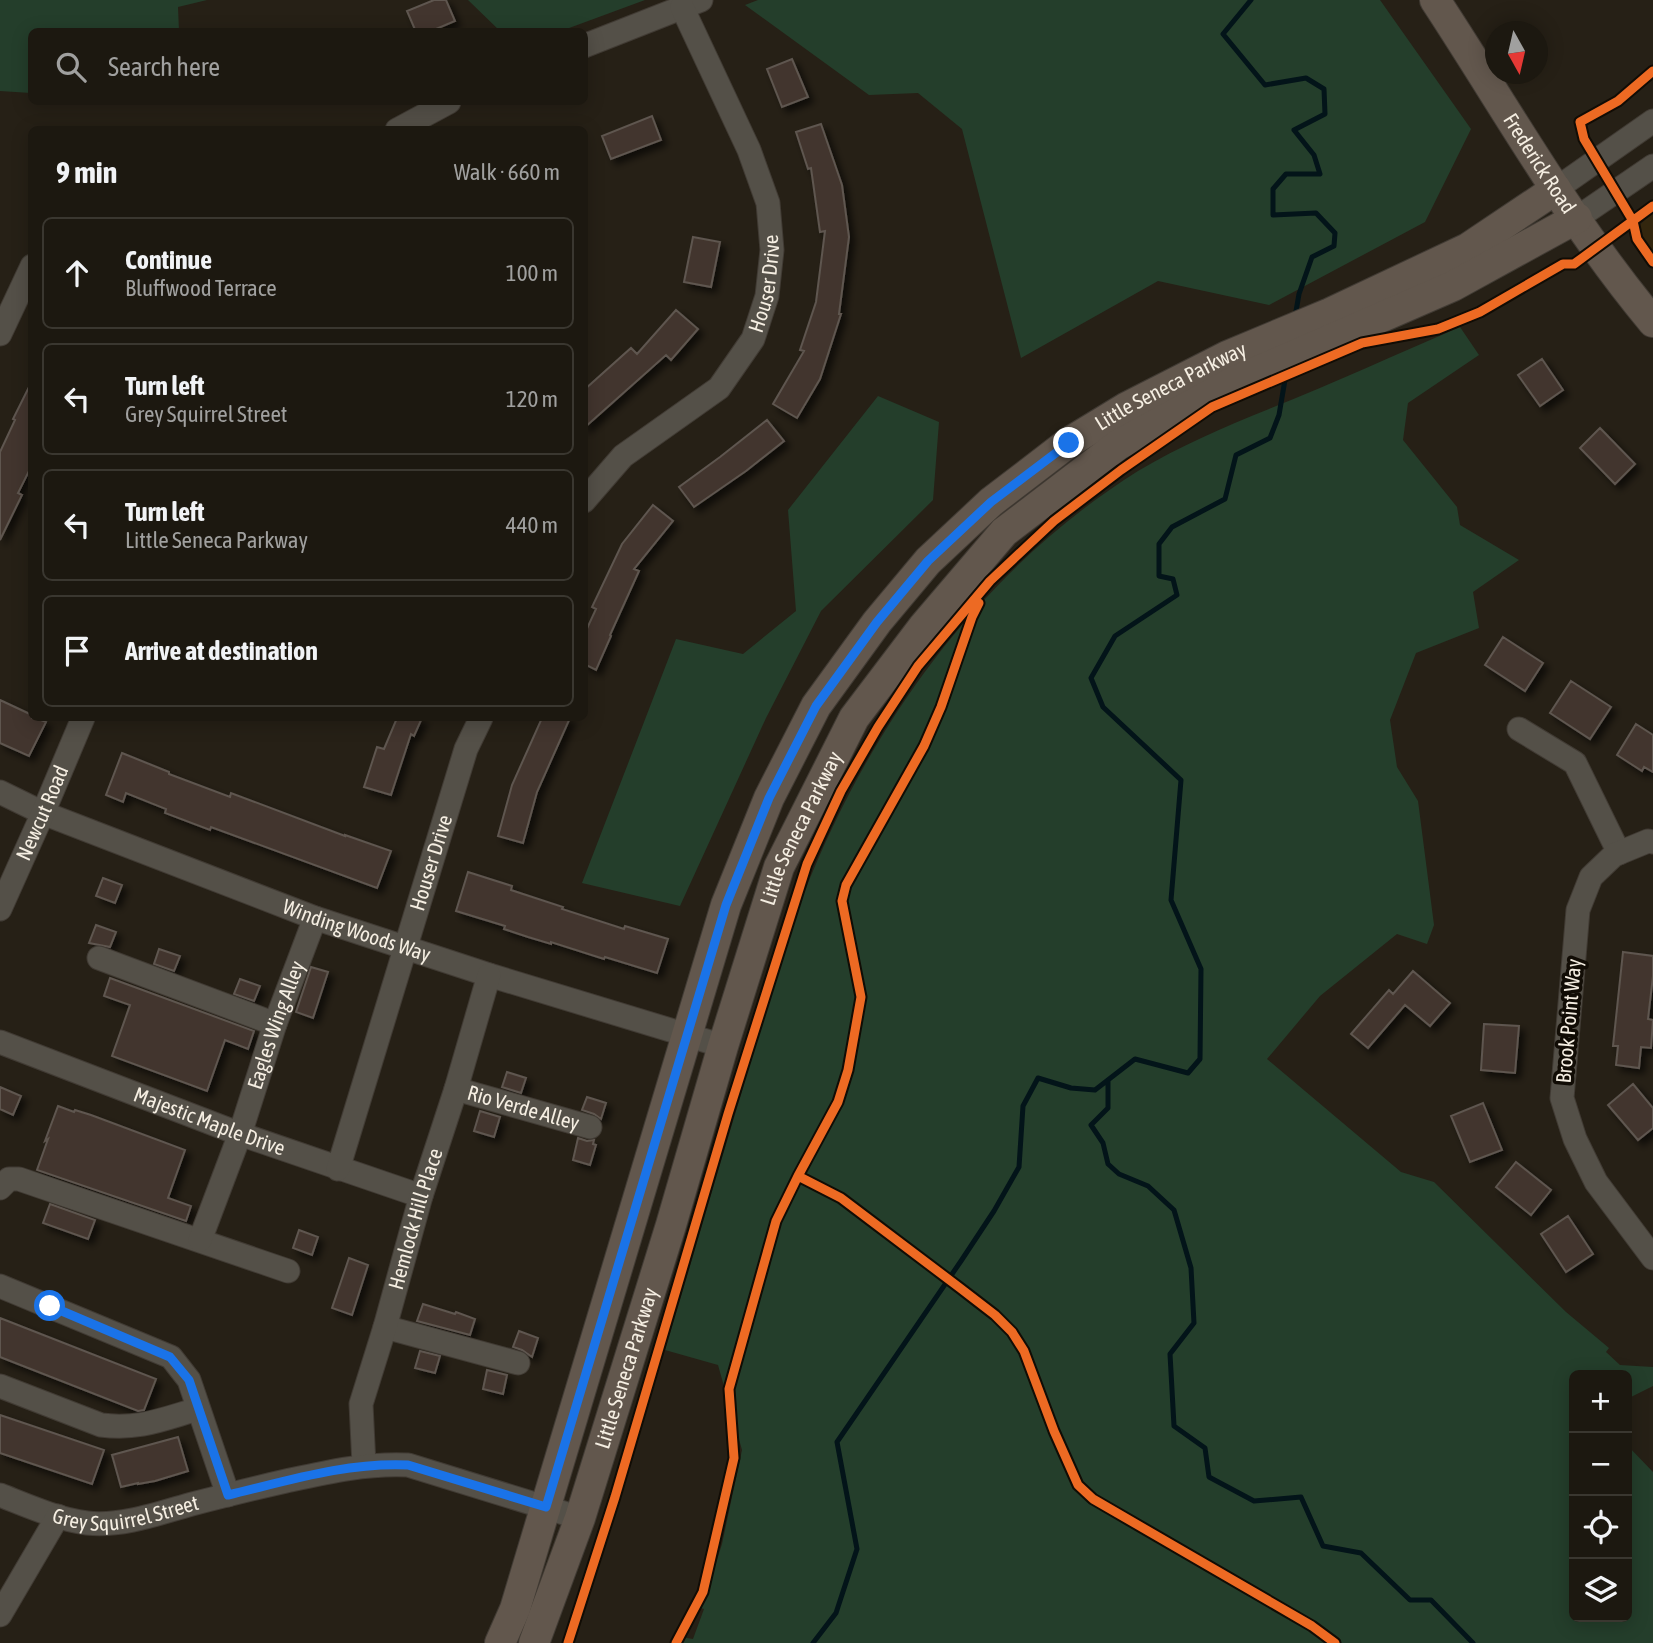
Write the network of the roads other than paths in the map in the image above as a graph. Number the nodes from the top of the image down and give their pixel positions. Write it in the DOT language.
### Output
graph roads {
  1 [pos="1435,0"];
  2 [pos="692,4"];
  3 [pos="588,44"];
  4 [pos="443,105"];
  5 [pos="1653,121"];
  6 [pos="404,126"];
  7 [pos="1653,166"];
  8 [pos="1556,189"];
  9 [pos="1577,218"];
  10 [pos="28,274"];
  11 [pos="1653,322"];
  12 [pos="1333,326"];
  13 [pos="0,334"];
  14 [pos="1231,369"];
  15 [pos="588,496"];
  16 [pos="82,721"];
  17 [pos="480,721"];
  18 [pos="1519,729"];
  19 [pos="0,792"];
  20 [pos="43,813"];
  21 [pos="1653,842"];
  22 [pos="1619,853"];
  23 [pos="0,909"];
  24 [pos="315,918"];
  25 [pos="405,947"];
  26 [pos="100,958"];
  27 [pos="489,975"];
  28 [pos="275,1024"];
  29 [pos="687,1035"];
  30 [pos="0,1042"];
  31 [pos="723,1046"];
  32 [pos="456,1089"];
  33 [pos="590,1127"];
  34 [pos="240,1134"];
  35 [pos="338,1169"];
  36 [pos="0,1188"];
  37 [pos="421,1196"];
  38 [pos="200,1240"];
  39 [pos="1653,1258"];
  40 [pos="288,1271"];
  41 [pos="0,1286"];
  42 [pos="385,1327"];
  43 [pos="519,1363"];
  44 [pos="0,1386"];
  45 [pos="198,1409"];
  46 [pos="364,1465"];
  47 [pos="228,1495"];
  48 [pos="0,1496"];
  49 [pos="546,1507"];
  50 [pos="58,1516"];
  51 [pos="580,1518"];
  52 [pos="0,1615"];
  53 [pos="500,1643"];
  54 [pos="534,1643"];
  1 -- 8 [label="main road, Frederick Road"];
  2 -- 3 [label="street"];
  2 -- 15 [label="street, Houser Drive"];
  4 -- 6 [label="street"];
  5 -- 8 [label="street, Little Seneca Parkway"];
  7 -- 9 [label="street, Little Seneca Parkway"];
  8 -- 9 [label="main road, Frederick Road"];
  8 -- 12 [label="main road, Little Seneca Parkway"];
  9 -- 11 [label="main road, Frederick Road"];
  9 -- 12 [label="main road, Little Seneca Parkway"];
  10 -- 13 [label="street"];
  12 -- 14 [label="main road, Little Seneca Parkway"];
  14 -- 29 [label="main road, Little Seneca Parkway"];
  14 -- 31 [label="main road, Little Seneca Parkway"];
  16 -- 20 [label="street, Newcut Road"];
  17 -- 25 [label="street, Houser Drive"];
  18 -- 22 [label="street"];
  19 -- 20 [label="street, Winding Woods Way"];
  20 -- 23 [label="street, Newcut Road"];
  20 -- 24 [label="street, Winding Woods Way"];
  21 -- 22 [label="street, Brook Point Way"];
  22 -- 39 [label="street, Brook Point Way"];
  24 -- 25 [label="street, Winding Woods Way"];
  24 -- 28 [label="street, Eagles Wing Alley"];
  25 -- 27 [label="street, Winding Woods Way"];
  25 -- 35 [label="street, Houser Drive"];
  26 -- 28 [label="street"];
  27 -- 29 [label="street, Winding Woods Way"];
  27 -- 32 [label="street, Hemlock Hill Place"];
  28 -- 34 [label="street, Eagles Wing Alley"];
  29 -- 31 [label="street, Winding Woods Way"];
  29 -- 49 [label="main road, Little Seneca Parkway"];
  30 -- 34 [label="street, Majestic Maple Drive"];
  31 -- 51 [label="main road, Little Seneca Parkway"];
  32 -- 33 [label="street, Rio Verde Alley"];
  32 -- 37 [label="street, Hemlock Hill Place"];
  34 -- 35 [label="street, Majestic Maple Drive"];
  34 -- 38 [label="street, Eagles Wing Alley"];
  35 -- 37 [label="street, Majestic Maple Drive"];
  36 -- 38 [label="street"];
  37 -- 42 [label="street, Hemlock Hill Place"];
  38 -- 40 [label="street"];
  41 -- 45 [label="street"];
  42 -- 43 [label="street"];
  42 -- 46 [label="street, Hemlock Hill Place"];
  44 -- 45 [label="street"];
  45 -- 47 [label="street"];
  46 -- 47 [label="street, Grey Squirrel Street"];
  46 -- 49 [label="street, Grey Squirrel Street"];
  47 -- 50 [label="street, Grey Squirrel Street"];
  48 -- 50 [label="street, Grey Squirrel Street"];
  49 -- 51 [label="street, Grey Squirrel Street"];
  49 -- 53 [label="main road, Little Seneca Parkway"];
  50 -- 52 [label="street"];
  51 -- 54 [label="main road, Little Seneca Parkway"];
}
